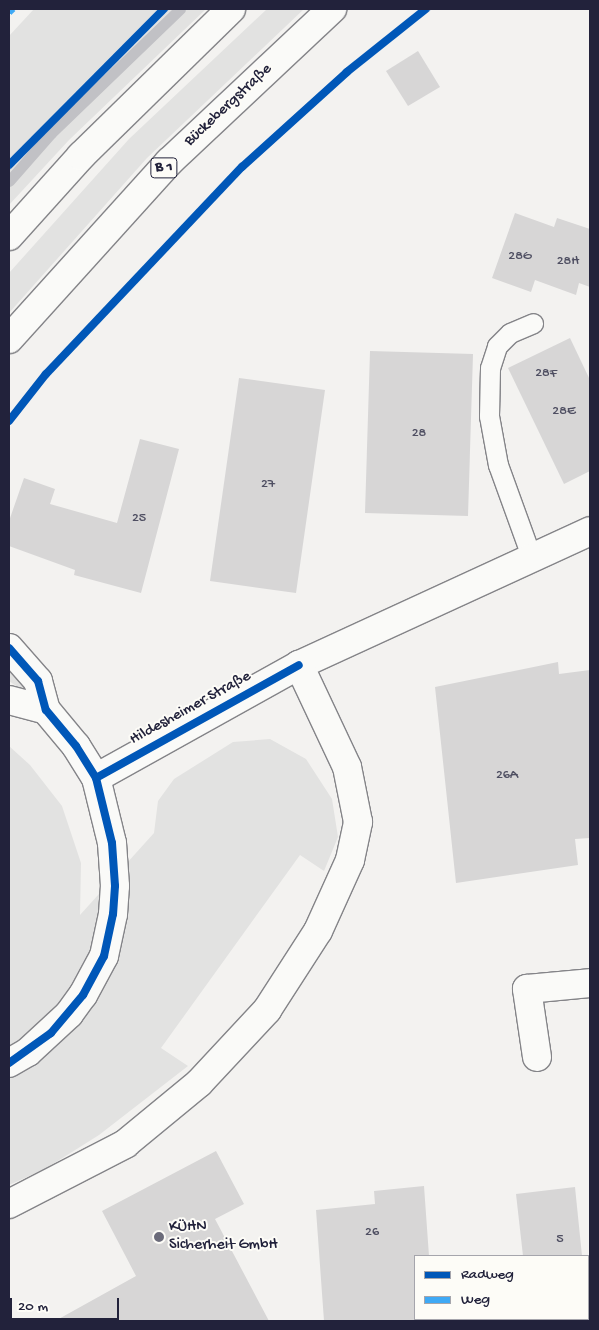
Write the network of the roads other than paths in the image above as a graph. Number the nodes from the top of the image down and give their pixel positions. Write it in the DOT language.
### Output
graph roads {
  1 [pos="231,9"];
  2 [pos="332,9"];
  3 [pos="9,236"];
  4 [pos="533,323"];
  5 [pos="9,339"];
  6 [pos="590,531"];
  7 [pos="532,556"];
  8 [pos="9,648"];
  9 [pos="300,665"];
  10 [pos="9,700"];
  11 [pos="46,710"];
  12 [pos="96,778"];
  13 [pos="590,983"];
  14 [pos="537,1057"];
  15 [pos="9,1063"];
  16 [pos="9,1204"];
  1 -- 3 [label="main road"];
  2 -- 5 [label="main road, Bückebergstraße / B 1"];
  4 -- 7 [label="lane"];
  6 -- 7 [label="main road, Hildesheimer Straße"];
  7 -- 9 [label="main road, Hildesheimer Straße"];
  8 -- 11 [label="main road"];
  9 -- 12 [label="main road, Hildesheimer Straße"];
  9 -- 16 [label="main road"];
  10 -- 11 [label="main road"];
  11 -- 12 [label="main road"];
  12 -- 15 [label="main road"];
  13 -- 14 [label="main road"];
}
